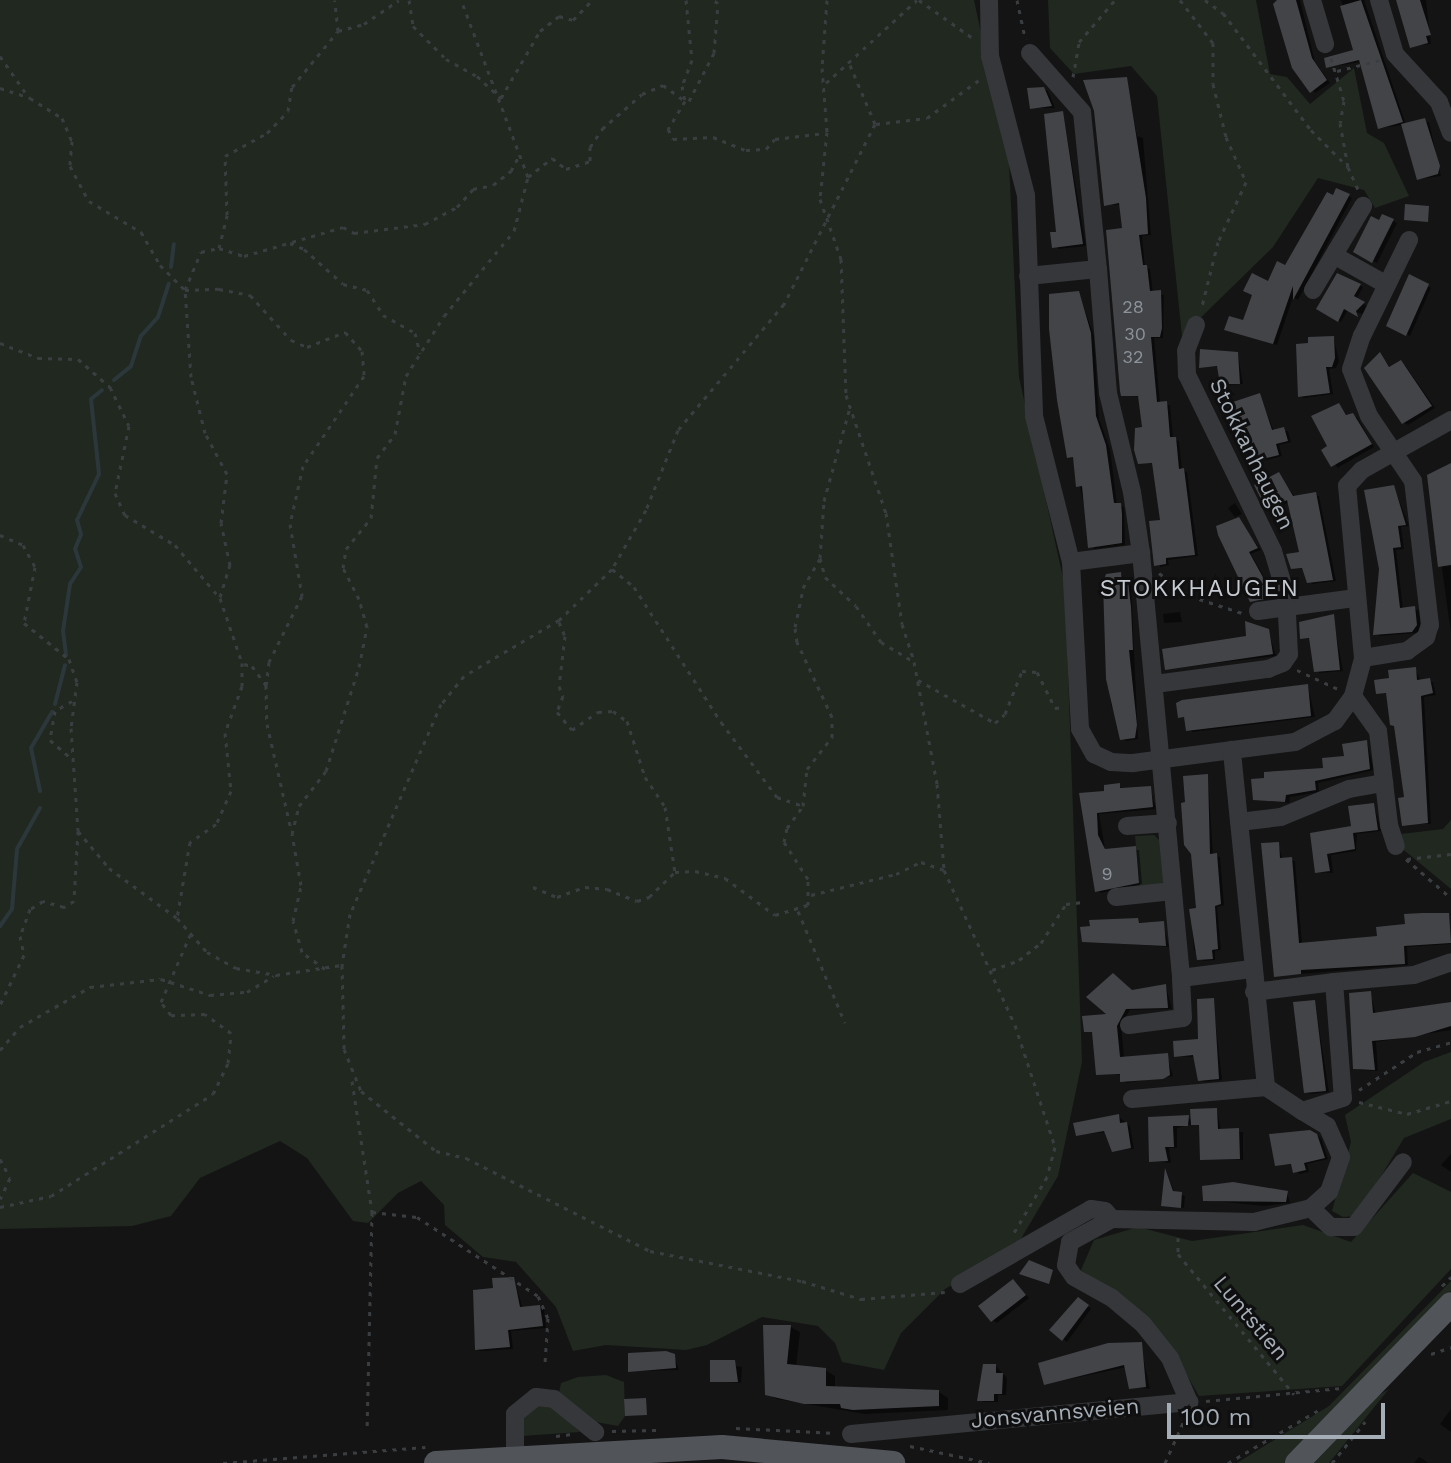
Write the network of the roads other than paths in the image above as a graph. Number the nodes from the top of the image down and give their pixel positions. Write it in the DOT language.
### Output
graph roads {
  1 [pos="989,0"];
  2 [pos="1312,0"];
  3 [pos="1379,0"];
  4 [pos="1325,44"];
  5 [pos="1030,53"];
  6 [pos="1451,133"];
  7 [pos="1363,206"];
  8 [pos="1409,240"];
  9 [pos="1337,257"];
  10 [pos="1098,269"];
  11 [pos="1028,276"];
  12 [pos="1387,285"];
  13 [pos="1313,290"];
  14 [pos="1196,325"];
  15 [pos="1451,420"];
  16 [pos="1392,454"];
  17 [pos="1141,560"];
  18 [pos="1071,562"];
  19 [pos="1356,598"];
  20 [pos="1287,605"];
  21 [pos="1258,611"];
  22 [pos="1363,658"];
  23 [pos="1155,684"];
  24 [pos="1353,696"];
  25 [pos="1232,750"];
  26 [pos="1164,759"];
  27 [pos="1384,783"];
  28 [pos="1239,822"];
  29 [pos="1168,823"];
  30 [pos="1127,826"];
  31 [pos="1401,853"];
  32 [pos="1173,891"];
  33 [pos="1116,897"];
  34 [pos="1451,962"];
  35 [pos="1251,969"];
  36 [pos="1181,978"];
  37 [pos="1334,982"];
  38 [pos="1254,992"];
  39 [pos="1129,1025"];
  40 [pos="1266,1087"];
  41 [pos="1132,1099"];
  42 [pos="1302,1111"];
  43 [pos="1403,1162"];
  44 [pos="1311,1208"];
  45 [pos="1112,1219"];
  46 [pos="960,1284"];
  47 [pos="1446,1296"];
  48 [pos="595,1432"];
  49 [pos="851,1434"];
  50 [pos="515,1448"];
  51 [pos="895,1453"];
  52 [pos="437,1454"];
  53 [pos="1297,1463"];
  1 -- 11 [label="street"];
  2 -- 4 [label="street"];
  3 -- 6 [label="street"];
  5 -- 10 [label="street"];
  7 -- 9 [label="street"];
  8 -- 12 [label="street"];
  9 -- 12 [label="street"];
  9 -- 13 [label="street"];
  10 -- 11 [label="street"];
  10 -- 17 [label="street"];
  11 -- 18 [label="street"];
  12 -- 16 [label="street"];
  14 -- 20 [label="street, Stokkanhaugen"];
  15 -- 16 [label="street"];
  16 -- 19 [label="street"];
  16 -- 22 [label="street"];
  17 -- 18 [label="street"];
  17 -- 23 [label="street"];
  18 -- 26 [label="street"];
  19 -- 20 [label="street"];
  19 -- 22 [label="street"];
  20 -- 21 [label="street"];
  20 -- 23 [label="street, Stokkanhaugen"];
  22 -- 24 [label="street"];
  23 -- 26 [label="street"];
  24 -- 25 [label="street"];
  24 -- 27 [label="street"];
  25 -- 26 [label="street"];
  25 -- 28 [label="street"];
  26 -- 29 [label="street"];
  27 -- 28 [label="street"];
  27 -- 31 [label="street"];
  28 -- 35 [label="street"];
  29 -- 30 [label="street"];
  29 -- 32 [label="street"];
  32 -- 33 [label="street"];
  32 -- 36 [label="street"];
  34 -- 37 [label="street"];
  35 -- 36 [label="street"];
  35 -- 38 [label="street"];
  36 -- 39 [label="street"];
  37 -- 38 [label="street"];
  37 -- 42 [label="street"];
  38 -- 40 [label="street"];
  40 -- 41 [label="street"];
  40 -- 42 [label="street"];
  42 -- 44 [label="street"];
  43 -- 44 [label="street"];
  44 -- 45 [label="street"];
  45 -- 46 [label="street"];
  45 -- 49 [label="street, Jonsvannsveien"];
  47 -- 53 [label="main road"];
  48 -- 50 [label="street"];
  50 -- 51 [label="main road"];
  50 -- 52 [label="main road"];
}
